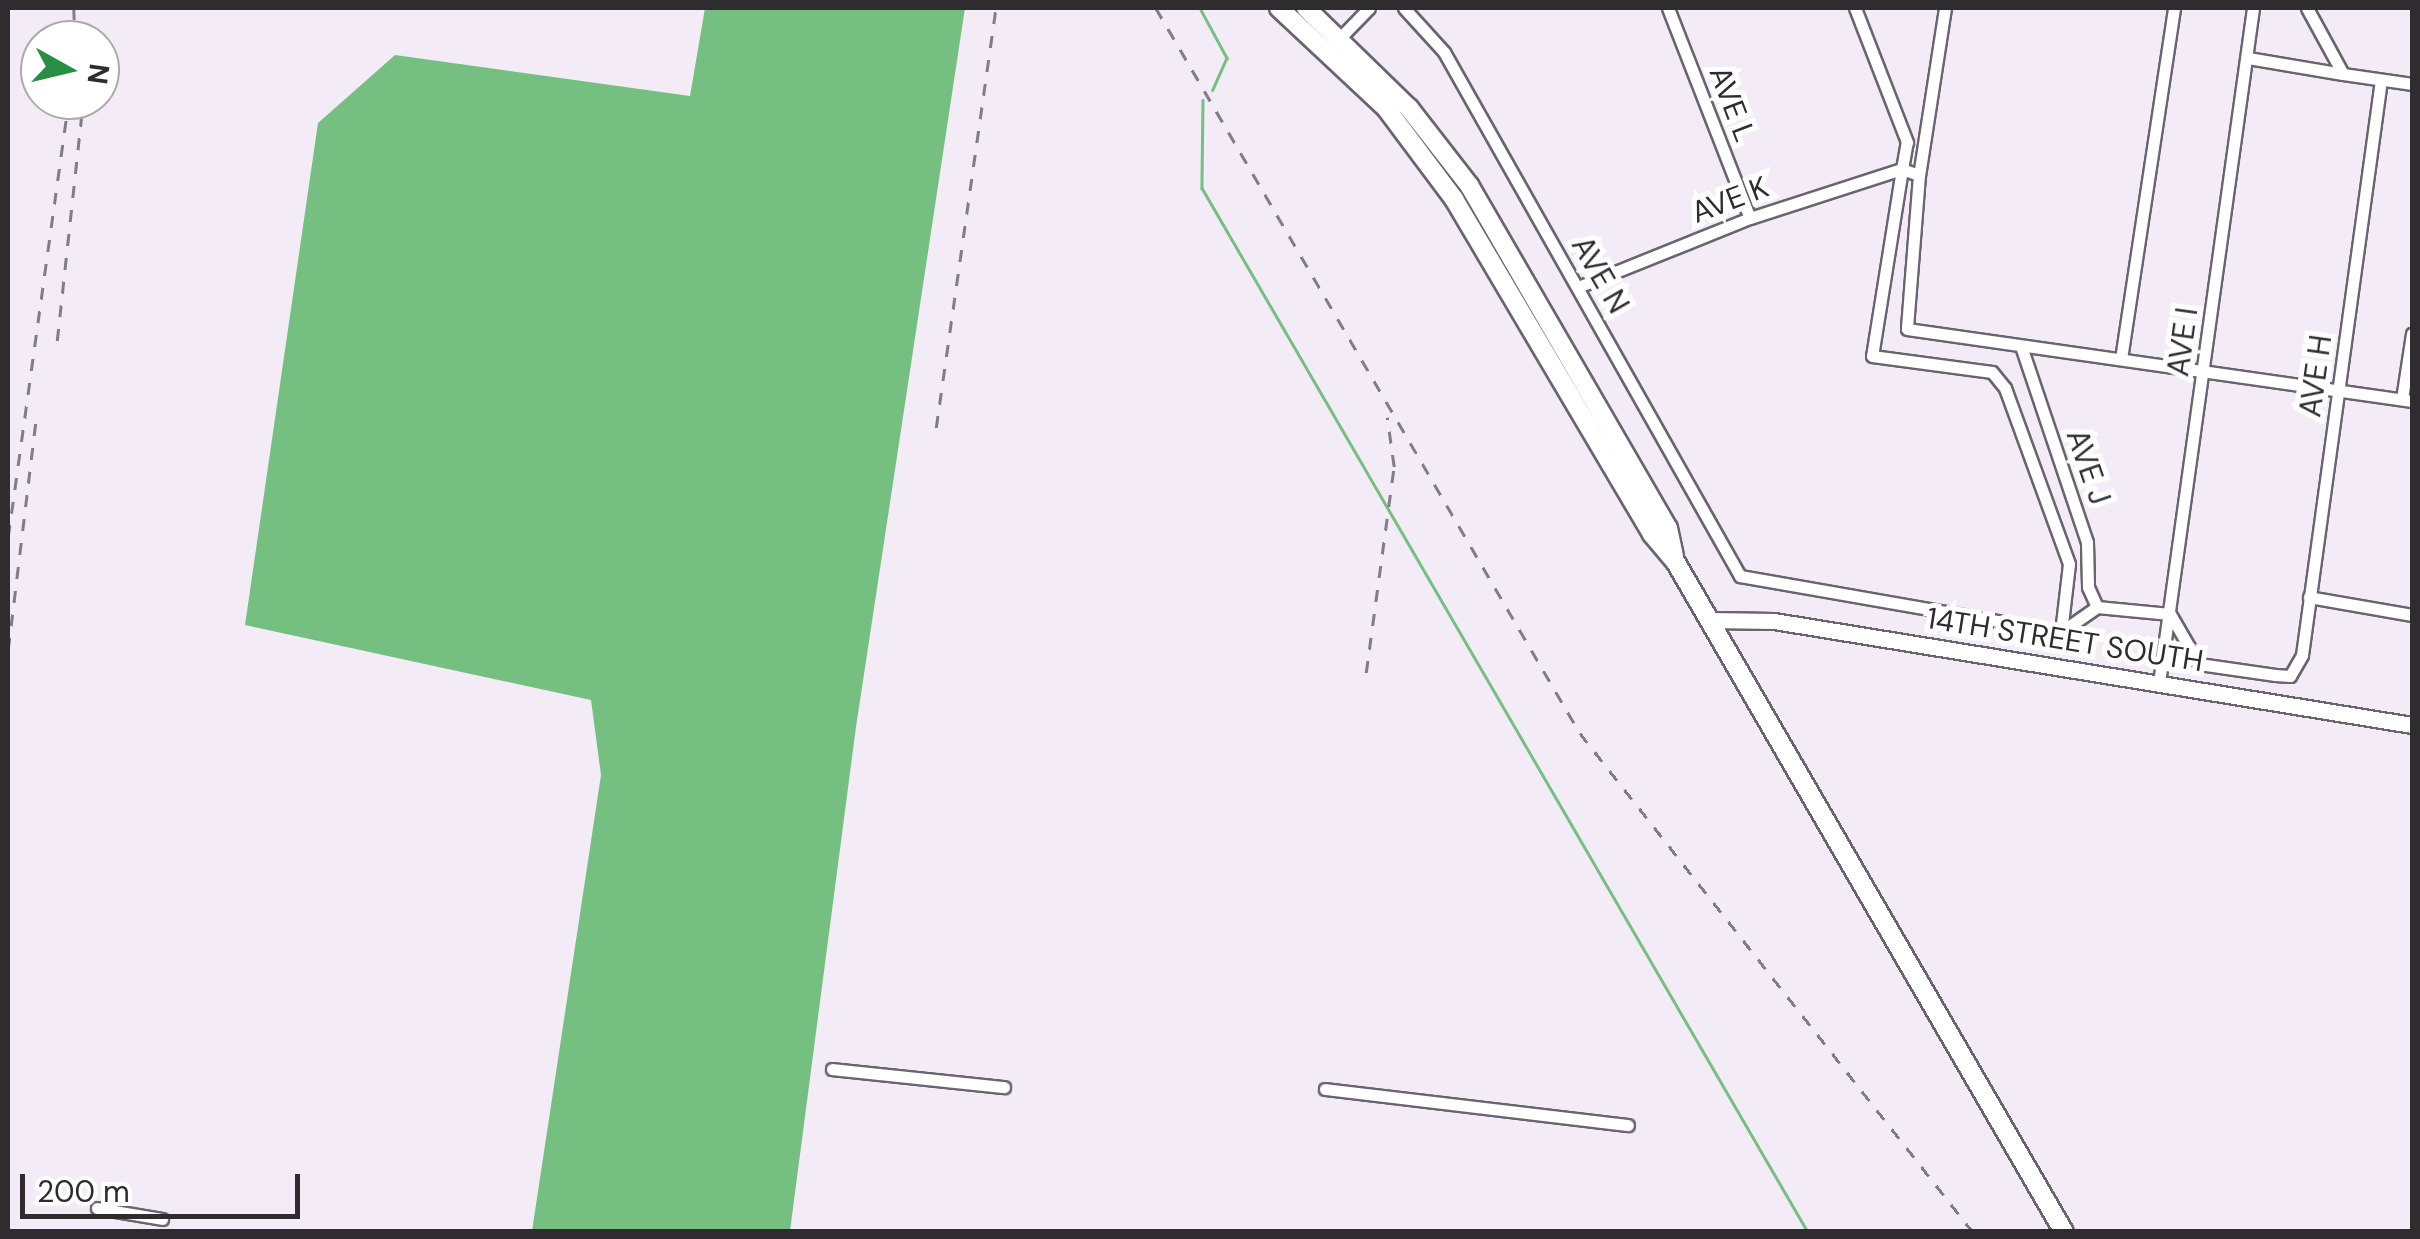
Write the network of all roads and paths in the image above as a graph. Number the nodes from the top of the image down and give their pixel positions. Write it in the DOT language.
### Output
graph roads {
  1 [pos="1279,8"];
  2 [pos="1306,8"];
  3 [pos="1369,8"];
  4 [pos="1404,8"];
  5 [pos="1668,8"];
  6 [pos="1855,8"];
  7 [pos="1944,8"];
  8 [pos="2174,8"];
  9 [pos="2253,8"];
  10 [pos="2307,8"];
  11 [pos="1334,43"];
  12 [pos="2248,58"];
  13 [pos="2343,74"];
  14 [pos="2381,80"];
  15 [pos="2412,84"];
  16 [pos="1902,170"];
  17 [pos="1919,175"];
  18 [pos="1750,218"];
  19 [pos="1578,286"];
  20 [pos="2412,334"];
  21 [pos="2021,346"];
  22 [pos="2121,359"];
  23 [pos="2204,370"];
  24 [pos="2339,390"];
  25 [pos="2408,400"];
  26 [pos="2309,598"];
  27 [pos="2096,607"];
  28 [pos="2170,614"];
  29 [pos="2412,614"];
  30 [pos="1709,620"];
  31 [pos="2061,632"];
  32 [pos="2159,683"];
  33 [pos="2412,725"];
  34 [pos="832,1069"];
  35 [pos="1004,1087"];
  36 [pos="1326,1088"];
  37 [pos="1628,1124"];
  38 [pos="96,1208"];
  39 [pos="162,1219"];
  40 [pos="2064,1232"];
  1 -- 11 [label="main road"];
  2 -- 11 [label="main road"];
  3 -- 11 [label="street"];
  4 -- 19 [label="street, AVE N"];
  5 -- 18 [label="street, AVE L"];
  6 -- 16 [label="street"];
  7 -- 17 [label="street"];
  8 -- 22 [label="street"];
  9 -- 12 [label="street, AVE I"];
  10 -- 13 [label="street"];
  11 -- 30 [label="main road"];
  12 -- 13 [label="street"];
  12 -- 23 [label="street, AVE I"];
  13 -- 14 [label="street"];
  14 -- 15 [label="street"];
  14 -- 24 [label="street, AVE H"];
  16 -- 17 [label="street"];
  16 -- 18 [label="street, AVE K"];
  16 -- 31 [label="street"];
  17 -- 21 [label="street"];
  18 -- 19 [label="street, AVE K"];
  19 -- 31 [label="street, AVE N"];
  20 -- 25 [label="street"];
  21 -- 22 [label="street"];
  21 -- 27 [label="street, AVE J"];
  22 -- 23 [label="street"];
  23 -- 24 [label="street"];
  23 -- 28 [label="street, AVE I"];
  24 -- 25 [label="street"];
  24 -- 26 [label="street, AVE H"];
  26 -- 28 [label="street, AVE H"];
  26 -- 29 [label="street"];
  27 -- 28 [label="street"];
  27 -- 31 [label="street"];
  28 -- 32 [label="street, AVE I"];
  30 -- 32 [label="street, 14TH STREET SOUTH"];
  30 -- 40 [label="main road"];
  32 -- 33 [label="street, 14TH STREET SOUTH"];
  34 -- 35 [label="street"];
  36 -- 37 [label="street"];
  38 -- 39 [label="street"];
}
